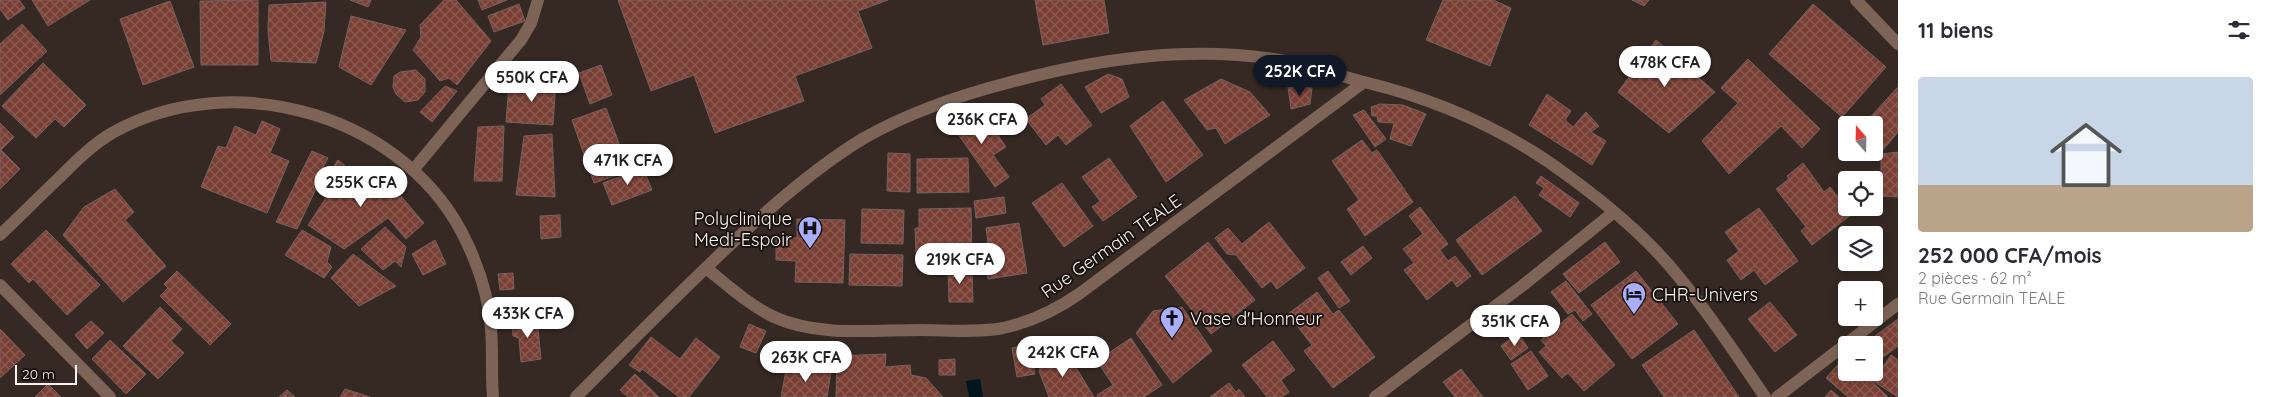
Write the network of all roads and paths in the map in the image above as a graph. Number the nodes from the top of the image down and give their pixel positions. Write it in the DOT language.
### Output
graph roads {
  1 [pos="538,0"];
  2 [pos="1856,0"];
  3 [pos="1898,44"];
  4 [pos="1364,82"];
  5 [pos="414,169"];
  6 [pos="1614,212"];
  7 [pos="0,235"];
  8 [pos="706,268"];
  9 [pos="0,285"];
  10 [pos="1898,304"];
  11 [pos="110,397"];
  12 [pos="493,397"];
  13 [pos="576,397"];
  14 [pos="1375,397"];
  15 [pos="1765,397"];
  16 [pos="1777,397"];
  1 -- 5 [label="street"];
  2 -- 3 [label="street"];
  4 -- 6 [label="street"];
  4 -- 8 [label="street"];
  4 -- 8 [label="street, Rue Germain TEALE"];
  5 -- 7 [label="street"];
  5 -- 12 [label="street"];
  6 -- 14 [label="street"];
  6 -- 15 [label="street"];
  8 -- 13 [label="street"];
  9 -- 11 [label="street"];
  10 -- 16 [label="street"];
}
